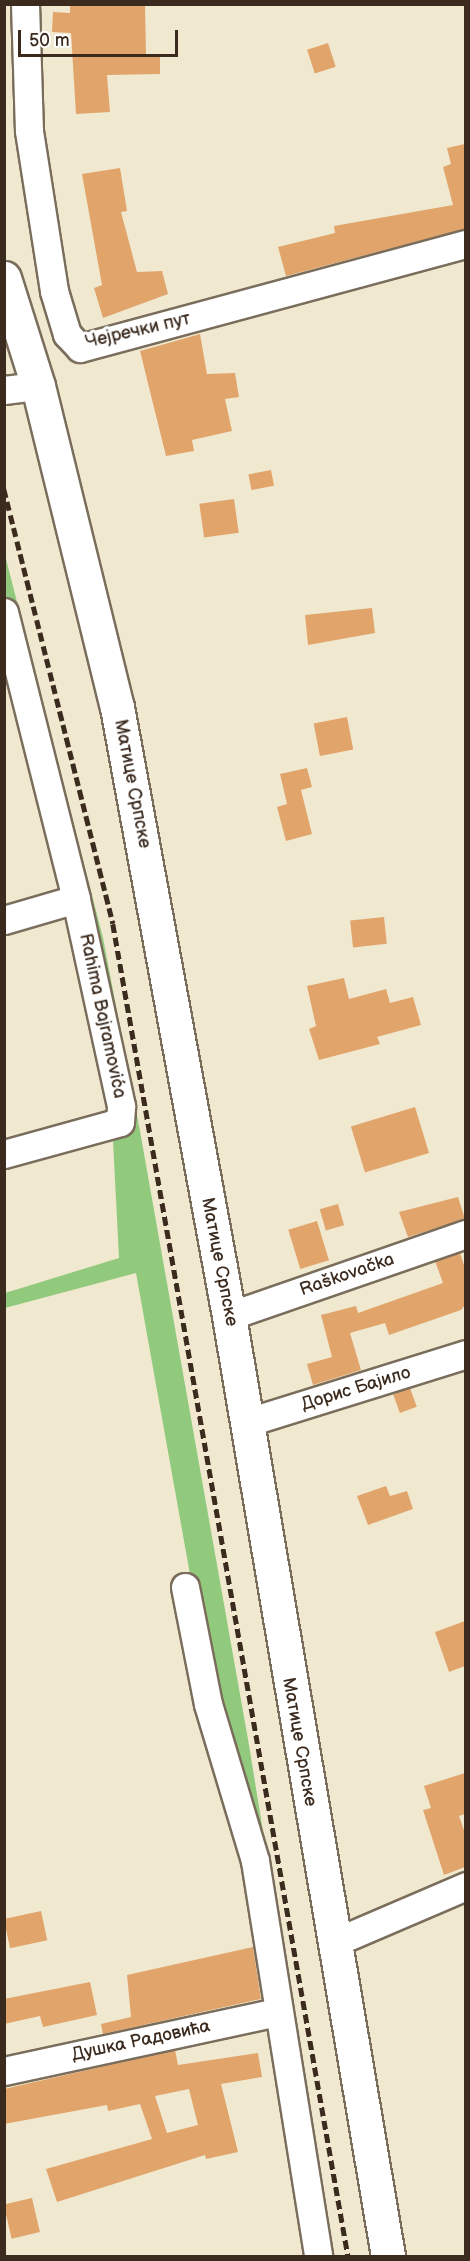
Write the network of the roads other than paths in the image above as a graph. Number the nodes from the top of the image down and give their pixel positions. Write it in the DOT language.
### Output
graph roads {
  1 [pos="25,4"];
  2 [pos="465,244"];
  3 [pos="4,278"];
  4 [pos="38,386"];
  5 [pos="4,390"];
  6 [pos="4,612"];
  7 [pos="76,899"];
  8 [pos="4,920"];
  9 [pos="4,1154"];
  10 [pos="465,1234"];
  11 [pos="230,1316"];
  12 [pos="465,1354"];
  13 [pos="245,1423"];
  14 [pos="185,1587"];
  15 [pos="465,1886"];
  16 [pos="333,1943"];
  17 [pos="277,2012"];
  18 [pos="4,2071"];
  19 [pos="318,2256"];
  20 [pos="388,2256"];
  1 -- 2 [label="street, Чејречки пут"];
  3 -- 4 [label="main road, Матице Српске"];
  4 -- 5 [label="street"];
  4 -- 11 [label="main road, Матице Српске"];
  6 -- 7 [label="street, Rahima Bajramovića"];
  7 -- 8 [label="street"];
  7 -- 9 [label="street, Rahima Bajramovića"];
  10 -- 11 [label="street, Raškovačka"];
  11 -- 13 [label="main road, Матице Српске"];
  12 -- 13 [label="street, Дорис Бајило"];
  13 -- 16 [label="main road, Матице Српске"];
  14 -- 17 [label="street"];
  15 -- 16 [label="street"];
  16 -- 20 [label="main road, Матице Српске"];
  17 -- 18 [label="street, Душка Радовића"];
  17 -- 19 [label="street"];
}
